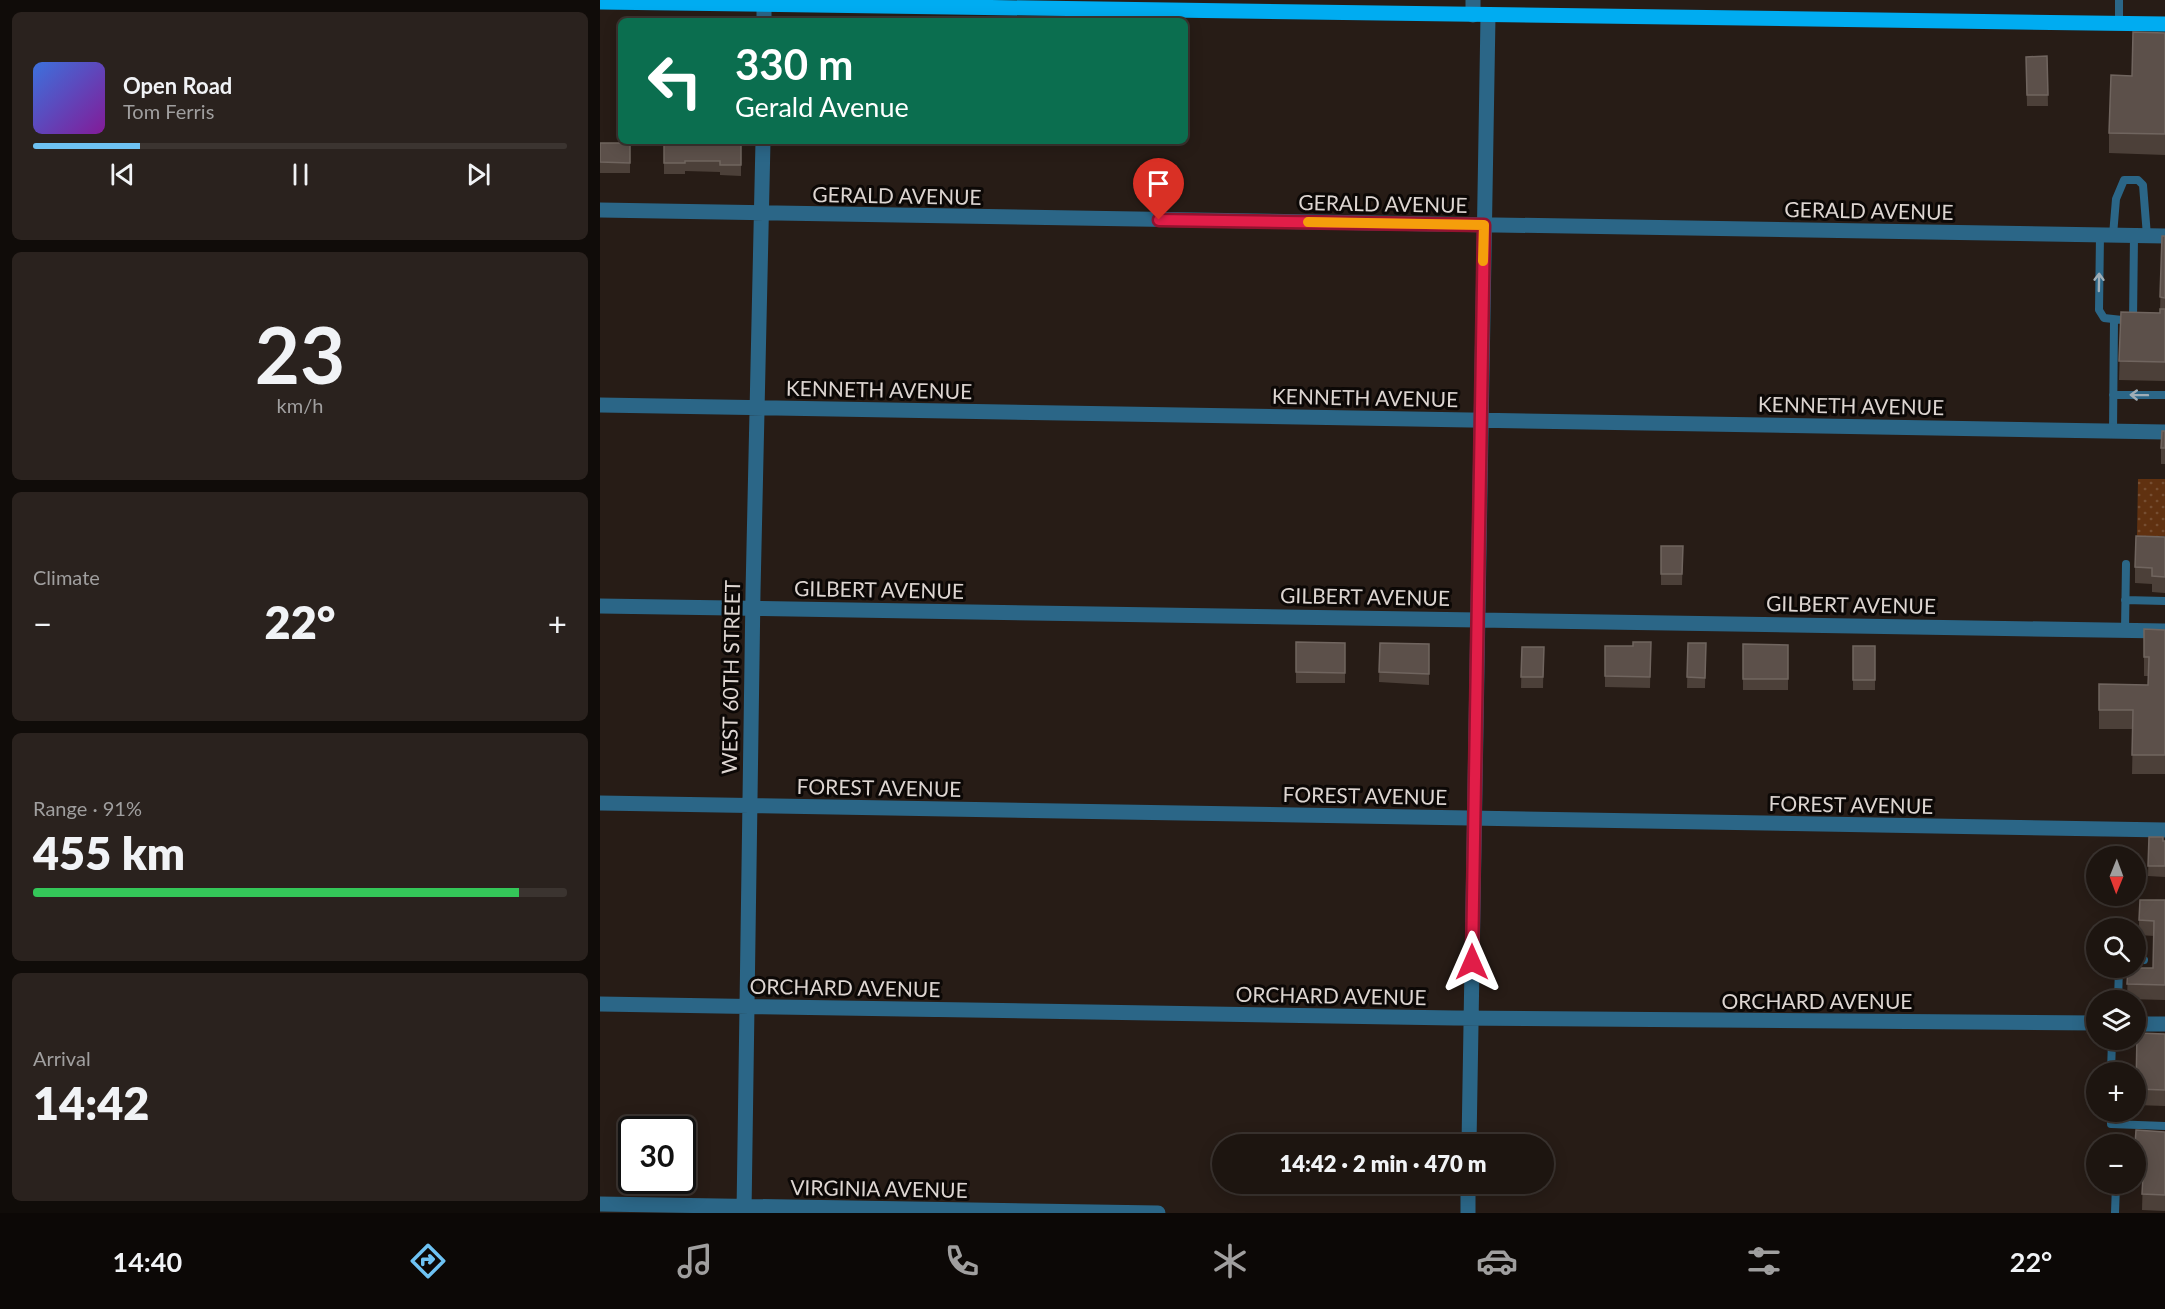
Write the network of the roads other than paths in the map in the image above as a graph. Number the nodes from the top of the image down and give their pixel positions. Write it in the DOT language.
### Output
graph roads {
  1 [pos="2119,0"];
  2 [pos="600,2"];
  3 [pos="728,2"];
  4 [pos="764,5"];
  5 [pos="1478,10"];
  6 [pos="764,18"];
  7 [pos="2118,23"];
  8 [pos="2165,24"];
  9 [pos="763,144"];
  10 [pos="600,210"];
  11 [pos="761,213"];
  12 [pos="1484,225"];
  13 [pos="2107,235"];
  14 [pos="2140,236"];
  15 [pos="2165,236"];
  16 [pos="2114,320"];
  17 [pos="2133,321"];
  18 [pos="2144,321"];
  19 [pos="2113,395"];
  20 [pos="2165,395"];
  21 [pos="600,405"];
  22 [pos="756,408"];
  23 [pos="1480,420"];
  24 [pos="2113,431"];
  25 [pos="2165,432"];
  26 [pos="2126,564"];
  27 [pos="2125,600"];
  28 [pos="2165,601"];
  29 [pos="600,606"];
  30 [pos="752,608"];
  31 [pos="1478,618"];
  32 [pos="2125,630"];
  33 [pos="2165,631"];
  34 [pos="600,803"];
  35 [pos="749,806"];
  36 [pos="1473,818"];
  37 [pos="2165,830"];
  38 [pos="600,1004"];
  39 [pos="746,1006"];
  40 [pos="1471,1018"];
  41 [pos="2086,1023"];
  42 [pos="2146,1023"];
  43 [pos="2165,1024"];
  44 [pos="2111,1122"];
  45 [pos="2165,1126"];
  46 [pos="1469,1134"];
  47 [pos="1468,1194"];
  48 [pos="2116,1194"];
  49 [pos="600,1204"];
  50 [pos="744,1210"];
  51 [pos="1158,1213"];
  52 [pos="1468,1213"];
  53 [pos="2115,1213"];
  1 -- 7 [label="lane"];
  2 -- 3 [label="main road"];
  3 -- 4 [label="main road"];
  4 -- 5 [label="main road"];
  4 -- 6 [label="street"];
  5 -- 7 [label="main road"];
  5 -- 12 [label="street"];
  7 -- 8 [label="main road"];
  9 -- 11 [label="street, WEST 60TH STREET"];
  10 -- 11 [label="street, GERALD AVENUE"];
  11 -- 12 [label="street, GERALD AVENUE"];
  11 -- 22 [label="street, WEST 60TH STREET"];
  12 -- 13 [label="street, GERALD AVENUE"];
  12 -- 23 [label="street"];
  13 -- 14 [label="street, GERALD AVENUE"];
  13 -- 14 [label="lane"];
  16 -- 13 [label="lane, one-way"];
  14 -- 15 [label="street, GERALD AVENUE"];
  14 -- 17 [label="lane"];
  16 -- 17 [label="lane"];
  16 -- 19 [label="lane"];
  17 -- 18 [label="lane"];
  20 -- 19 [label="lane, one-way"];
  19 -- 24 [label="lane"];
  21 -- 22 [label="street, KENNETH AVENUE"];
  22 -- 23 [label="street, KENNETH AVENUE"];
  22 -- 30 [label="street, WEST 60TH STREET"];
  23 -- 24 [label="street, KENNETH AVENUE"];
  23 -- 31 [label="street"];
  24 -- 25 [label="street, KENNETH AVENUE"];
  26 -- 27 [label="lane"];
  27 -- 28 [label="lane"];
  27 -- 32 [label="lane"];
  29 -- 30 [label="street, GILBERT AVENUE"];
  30 -- 31 [label="street, GILBERT AVENUE"];
  30 -- 35 [label="street, WEST 60TH STREET"];
  31 -- 32 [label="street, GILBERT AVENUE"];
  31 -- 36 [label="street"];
  32 -- 33 [label="street, GILBERT AVENUE"];
  34 -- 35 [label="street, FOREST AVENUE"];
  35 -- 36 [label="street, FOREST AVENUE"];
  35 -- 39 [label="street, WEST 60TH STREET"];
  36 -- 37 [label="street, FOREST AVENUE"];
  36 -- 40 [label="street"];
  38 -- 39 [label="street, ORCHARD AVENUE"];
  39 -- 40 [label="street, ORCHARD AVENUE"];
  39 -- 50 [label="street, WEST 60TH STREET"];
  40 -- 41 [label="street, ORCHARD AVENUE"];
  40 -- 46 [label="street"];
  42 -- 43 [label="street"];
  44 -- 45 [label="lane"];
  47 -- 52 [label="street"];
  48 -- 53 [label="lane"];
  49 -- 50 [label="street, VIRGINIA AVENUE"];
  50 -- 51 [label="street, VIRGINIA AVENUE"];
}
